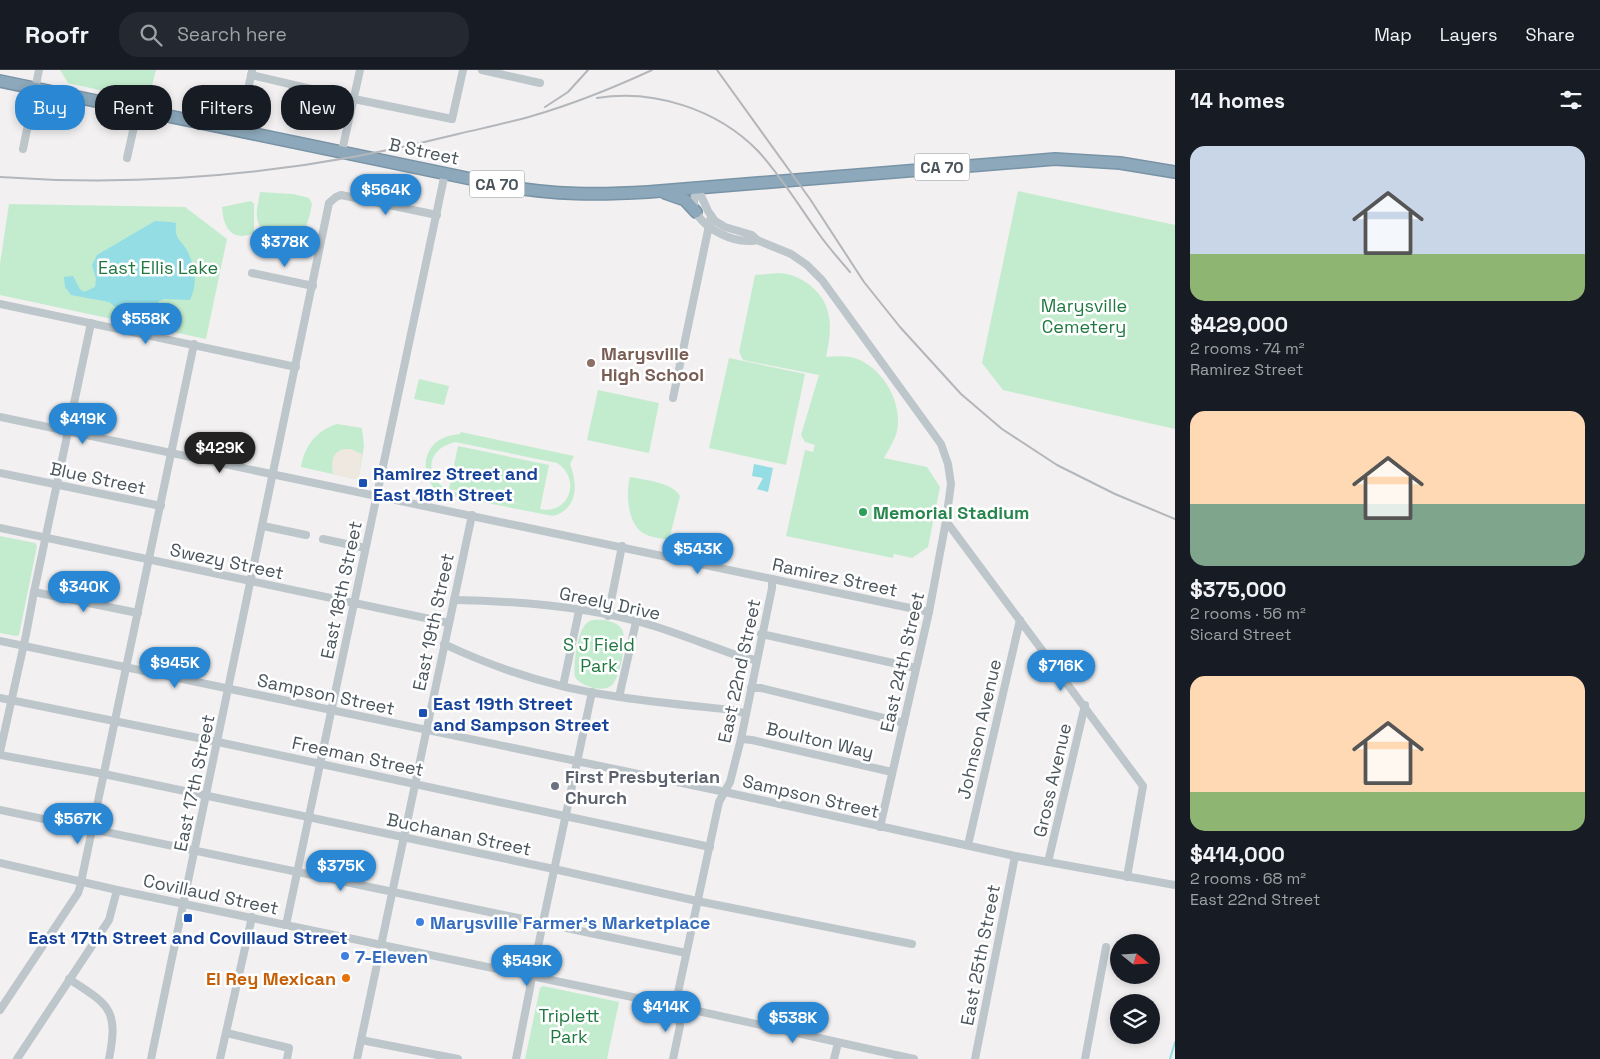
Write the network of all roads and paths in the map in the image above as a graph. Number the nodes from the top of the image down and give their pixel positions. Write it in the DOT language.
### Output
graph roads {
  1 [pos="40,70"];
  2 [pos="360,70"];
  3 [pos="463,70"];
  4 [pos="482,70"];
  5 [pos="252,72"];
  6 [pos="0,81"];
  7 [pos="540,83"];
  8 [pos="20,85"];
  9 [pos="36,85"];
  10 [pos="249,85"];
  11 [pos="301,85"];
  12 [pos="354,99"];
  13 [pos="27,130"];
  14 [pos="133,130"];
  15 [pos="239,130"];
  16 [pos="347,130"];
  17 [pos="23,149"];
  18 [pos="342,152"];
  19 [pos="127,158"];
  20 [pos="1175,172"];
  21 [pos="445,173"];
  22 [pos="697,187"];
  23 [pos="656,191"];
  24 [pos="696,212"];
  25 [pos="436,215"];
  26 [pos="711,216"];
  27 [pos="710,227"];
  28 [pos="757,240"];
  29 [pos="252,273"];
  30 [pos="313,286"];
  31 [pos="0,304"];
  32 [pos="91,323"];
  33 [pos="194,344"];
  34 [pos="296,366"];
  35 [pos="674,398"];
  36 [pos="0,417"];
  37 [pos="69,430"];
  38 [pos="171,452"];
  39 [pos="0,472"];
  40 [pos="274,474"];
  41 [pos="58,485"];
  42 [pos="377,495"];
  43 [pos="161,506"];
  44 [pos="472,515"];
  45 [pos="946,520"];
  46 [pos="263,526"];
  47 [pos="0,528"];
  48 [pos="306,535"];
  49 [pos="46,538"];
  50 [pos="323,539"];
  51 [pos="622,546"];
  52 [pos="365,548"];
  53 [pos="149,560"];
  54 [pos="772,579"];
  55 [pos="251,581"];
  56 [pos="34,592"];
  57 [pos="454,600"];
  58 [pos="354,602"];
  59 [pos="580,611"];
  60 [pos="929,612"];
  61 [pos="138,613"];
  62 [pos="608,616"];
  63 [pos="1020,620"];
  64 [pos="636,622"];
  65 [pos="449,623"];
  66 [pos="761,634"];
  67 [pos="0,641"];
  68 [pos="444,644"];
  69 [pos="24,646"];
  70 [pos="756,660"];
  71 [pos="127,667"];
  72 [pos="916,668"];
  73 [pos="563,686"];
  74 [pos="751,688"];
  75 [pos="228,689"];
  76 [pos="592,692"];
  77 [pos="619,697"];
  78 [pos="0,698"];
  79 [pos="11,700"];
  80 [pos="1085,705"];
  81 [pos="331,710"];
  82 [pos="746,714"];
  83 [pos="115,721"];
  84 [pos="904,723"];
  85 [pos="426,730"];
  86 [pos="741,739"];
  87 [pos="218,742"];
  88 [pos="0,754"];
  89 [pos="576,761"];
  90 [pos="320,764"];
  91 [pos="892,772"];
  92 [pos="104,774"];
  93 [pos="415,783"];
  94 [pos="724,792"];
  95 [pos="207,796"];
  96 [pos="0,810"];
  97 [pos="566,815"];
  98 [pos="309,818"];
  99 [pos="880,827"];
  100 [pos="93,828"];
  101 [pos="404,837"];
  102 [pos="968,845"];
  103 [pos="710,847"];
  104 [pos="195,849"];
  105 [pos="1015,856"];
  106 [pos="1048,862"];
  107 [pos="0,863"];
  108 [pos="554,869"];
  109 [pos="298,871"];
  110 [pos="1127,877"];
  111 [pos="81,882"];
  112 [pos="1175,885"];
  113 [pos="117,890"];
  114 [pos="393,891"];
  115 [pos="697,901"];
  116 [pos="184,903"];
  117 [pos="252,917"];
  118 [pos="543,922"];
  119 [pos="286,925"];
  120 [pos="912,944"];
  121 [pos="381,945"];
  122 [pos="1106,947"];
  123 [pos="686,952"];
  124 [pos="532,976"];
  125 [pos="69,979"];
  126 [pos="677,1007"];
  127 [pos="0,1010"];
  128 [pos="226,1033"];
  129 [pos="361,1040"];
  130 [pos="838,1043"];
  131 [pos="17,1059"];
  132 [pos="109,1059"];
  133 [pos="151,1059"];
  134 [pos="220,1059"];
  135 [pos="287,1059"];
  136 [pos="357,1059"];
  137 [pos="458,1059"];
  138 [pos="516,1059"];
  139 [pos="672,1059"];
  140 [pos="834,1059"];
  141 [pos="914,1059"];
  142 [pos="975,1059"];
  143 [pos="1085,1059"];
  1 -- 9 [label="street"];
  2 -- 12 [label="street"];
  3 -- 12 [label="street"];
  4 -- 7 [label="street"];
  5 -- 10 [label="street"];
  5 -- 11 [label="street"];
  6 -- 8 [label="highway, B Street / CA 70"];
  13 -- 17 [label="street"];
  14 -- 19 [label="street"];
  15 -- 18 [label="highway, B Street / CA 70"];
  16 -- 18 [label="street"];
  18 -- 21 [label="highway, B Street / CA 70"];
  20 -- 22 [label="highway, CA 70"];
  21 -- 23 [label="highway, B Street / CA 70"];
  21 -- 25 [label="street, East 18th Street"];
  22 -- 23 [label="highway, B Street / CA 70"];
  22 -- 24 [label="street"];
  22 -- 26 [label="street"];
  23 -- 24 [label="highway"];
  24 -- 27 [label="street"];
  25 -- 30 [label="street, East 17th Street"];
  25 -- 42 [label="street, East 18th Street"];
  26 -- 27 [label="street"];
  26 -- 28 [label="street"];
  27 -- 28 [label="street"];
  27 -- 35 [label="street"];
  28 -- 45 [label="street, East 24th Street"];
  29 -- 30 [label="street"];
  30 -- 34 [label="street, East 17th Street"];
  31 -- 32 [label="street"];
  32 -- 33 [label="street"];
  32 -- 37 [label="street"];
  33 -- 34 [label="street"];
  33 -- 38 [label="street"];
  34 -- 40 [label="street, East 17th Street"];
  36 -- 37 [label="street, Ramirez Street"];
  37 -- 38 [label="street, Ramirez Street"];
  37 -- 41 [label="street"];
  38 -- 40 [label="street, Ramirez Street"];
  38 -- 43 [label="street"];
  39 -- 41 [label="street, Blue Street"];
  40 -- 42 [label="street, Ramirez Street"];
  40 -- 46 [label="street, East 17th Street"];
  41 -- 43 [label="street, Blue Street"];
  41 -- 49 [label="street"];
  42 -- 44 [label="street, Ramirez Street"];
  42 -- 52 [label="street, East 18th Street"];
  43 -- 53 [label="street"];
  44 -- 51 [label="street, Ramirez Street"];
  44 -- 57 [label="street, East 19th Street"];
  45 -- 60 [label="street, East 24th Street"];
  45 -- 63 [label="street"];
  46 -- 48 [label="street"];
  46 -- 55 [label="street, East 17th Street"];
  47 -- 49 [label="street, Swezy Street"];
  49 -- 53 [label="street, Swezy Street"];
  49 -- 56 [label="street"];
  50 -- 52 [label="street"];
  51 -- 54 [label="street, Ramirez Street"];
  51 -- 62 [label="street"];
  52 -- 58 [label="street, East 18th Street"];
  53 -- 55 [label="street, Swezy Street"];
  53 -- 61 [label="street"];
  54 -- 60 [label="street, Ramirez Street"];
  54 -- 66 [label="street, East 22nd Street"];
  55 -- 58 [label="street, Swezy Street"];
  55 -- 75 [label="street, East 17th Street"];
  56 -- 61 [label="street"];
  56 -- 69 [label="street"];
  57 -- 59 [label="street, Greely Drive"];
  57 -- 65 [label="street, East 19th Street"];
  58 -- 65 [label="street, Swezy Street"];
  58 -- 81 [label="street, East 18th Street"];
  59 -- 62 [label="street, Greely Drive"];
  59 -- 73 [label="street"];
  60 -- 72 [label="street, East 24th Street"];
  61 -- 71 [label="street"];
  62 -- 64 [label="street, Greely Drive"];
  63 -- 80 [label="street"];
  63 -- 102 [label="street, Johnson Avenue"];
  64 -- 70 [label="street, Greely Drive"];
  64 -- 77 [label="street"];
  65 -- 68 [label="street, East 19th Street"];
  66 -- 70 [label="street, East 22nd Street"];
  66 -- 72 [label="street"];
  67 -- 69 [label="street, Sampson Street"];
  68 -- 73 [label="street, Boulton Way"];
  68 -- 85 [label="street, East 19th Street"];
  69 -- 71 [label="street, Sampson Street"];
  69 -- 79 [label="street"];
  70 -- 74 [label="street, East 22nd Street"];
  71 -- 75 [label="street, Sampson Street"];
  71 -- 83 [label="street"];
  72 -- 84 [label="street, East 24th Street"];
  73 -- 76 [label="street, Boulton Way"];
  74 -- 82 [label="street, East 22nd Street"];
  74 -- 84 [label="street"];
  75 -- 81 [label="street, Sampson Street"];
  75 -- 87 [label="street, East 17th Street"];
  76 -- 77 [label="street, Boulton Way"];
  76 -- 89 [label="street"];
  77 -- 82 [label="street, Boulton Way"];
  78 -- 79 [label="street, Freeman Street"];
  79 -- 83 [label="street, Freeman Street"];
  79 -- 88 [label="street"];
  80 -- 106 [label="street, Gross Avenue"];
  80 -- 110 [label="street"];
  81 -- 85 [label="street, Sampson Street"];
  81 -- 90 [label="street, East 18th Street"];
  82 -- 86 [label="street, East 22nd Street"];
  83 -- 87 [label="street, Freeman Street"];
  83 -- 92 [label="street"];
  84 -- 91 [label="street, East 24th Street"];
  85 -- 89 [label="street, Sampson Street"];
  85 -- 93 [label="street, East 19th Street"];
  86 -- 91 [label="street, Boulton Way"];
  86 -- 94 [label="street, East 22nd Street"];
  87 -- 90 [label="street, Freeman Street"];
  87 -- 95 [label="street, East 17th Street"];
  88 -- 92 [label="street, Buchanan Street"];
  89 -- 94 [label="street, Sampson Street"];
  89 -- 97 [label="street"];
  90 -- 93 [label="street, Freeman Street"];
  90 -- 98 [label="street, East 18th Street"];
  91 -- 99 [label="street, East 24th Street"];
  92 -- 95 [label="street, Buchanan Street"];
  92 -- 100 [label="street"];
  93 -- 97 [label="street, Freeman Street"];
  93 -- 101 [label="street, East 19th Street"];
  94 -- 99 [label="street, Sampson Street"];
  94 -- 103 [label="street, East 22nd Street"];
  95 -- 98 [label="street, Buchanan Street"];
  95 -- 104 [label="street, East 17th Street"];
  96 -- 100 [label="street"];
  97 -- 103 [label="street, Freeman Street"];
  97 -- 108 [label="street"];
  98 -- 101 [label="street, Buchanan Street"];
  98 -- 109 [label="street, East 18th Street"];
  99 -- 102 [label="street, Sampson Street"];
  100 -- 104 [label="street"];
  100 -- 111 [label="street"];
  101 -- 108 [label="street, Buchanan Street"];
  101 -- 114 [label="street, East 19th Street"];
  102 -- 105 [label="street, Sampson Street"];
  103 -- 115 [label="street, East 22nd Street"];
  104 -- 109 [label="street"];
  104 -- 116 [label="street, East 17th Street"];
  105 -- 106 [label="street, Sampson Street"];
  105 -- 142 [label="street, East 25th Street"];
  106 -- 110 [label="street, Sampson Street"];
  107 -- 111 [label="street, Covillaud Street"];
  108 -- 115 [label="street, Buchanan Street"];
  108 -- 118 [label="street"];
  109 -- 114 [label="street"];
  109 -- 119 [label="street, East 18th Street"];
  110 -- 112 [label="street, Sampson Street"];
  111 -- 113 [label="street, Covillaud Street"];
  111 -- 127 [label="street"];
  113 -- 116 [label="street, Covillaud Street"];
  113 -- 125 [label="street"];
  114 -- 118 [label="street"];
  114 -- 121 [label="street, East 19th Street"];
  115 -- 120 [label="street, Buchanan Street"];
  115 -- 123 [label="street, East 22nd Street"];
  116 -- 117 [label="street, Covillaud Street"];
  116 -- 133 [label="street, East 17th Street"];
  117 -- 119 [label="street, Covillaud Street"];
  117 -- 128 [label="street"];
  118 -- 123 [label="street"];
  118 -- 124 [label="street"];
  119 -- 121 [label="street, Covillaud Street"];
  121 -- 124 [label="street, Covillaud Street"];
  121 -- 129 [label="street, East 19th Street"];
  122 -- 143 [label="street"];
  123 -- 126 [label="street, East 22nd Street"];
  124 -- 126 [label="street, Covillaud Street"];
  124 -- 138 [label="street"];
  125 -- 131 [label="street"];
  125 -- 132 [label="street"];
  126 -- 130 [label="street, Covillaud Street"];
  126 -- 139 [label="street, East 22nd Street"];
  128 -- 134 [label="street"];
  128 -- 135 [label="street"];
  129 -- 136 [label="street, East 19th Street"];
  129 -- 137 [label="street"];
  130 -- 140 [label="street"];
  130 -- 141 [label="street, Covillaud Street"];
}
